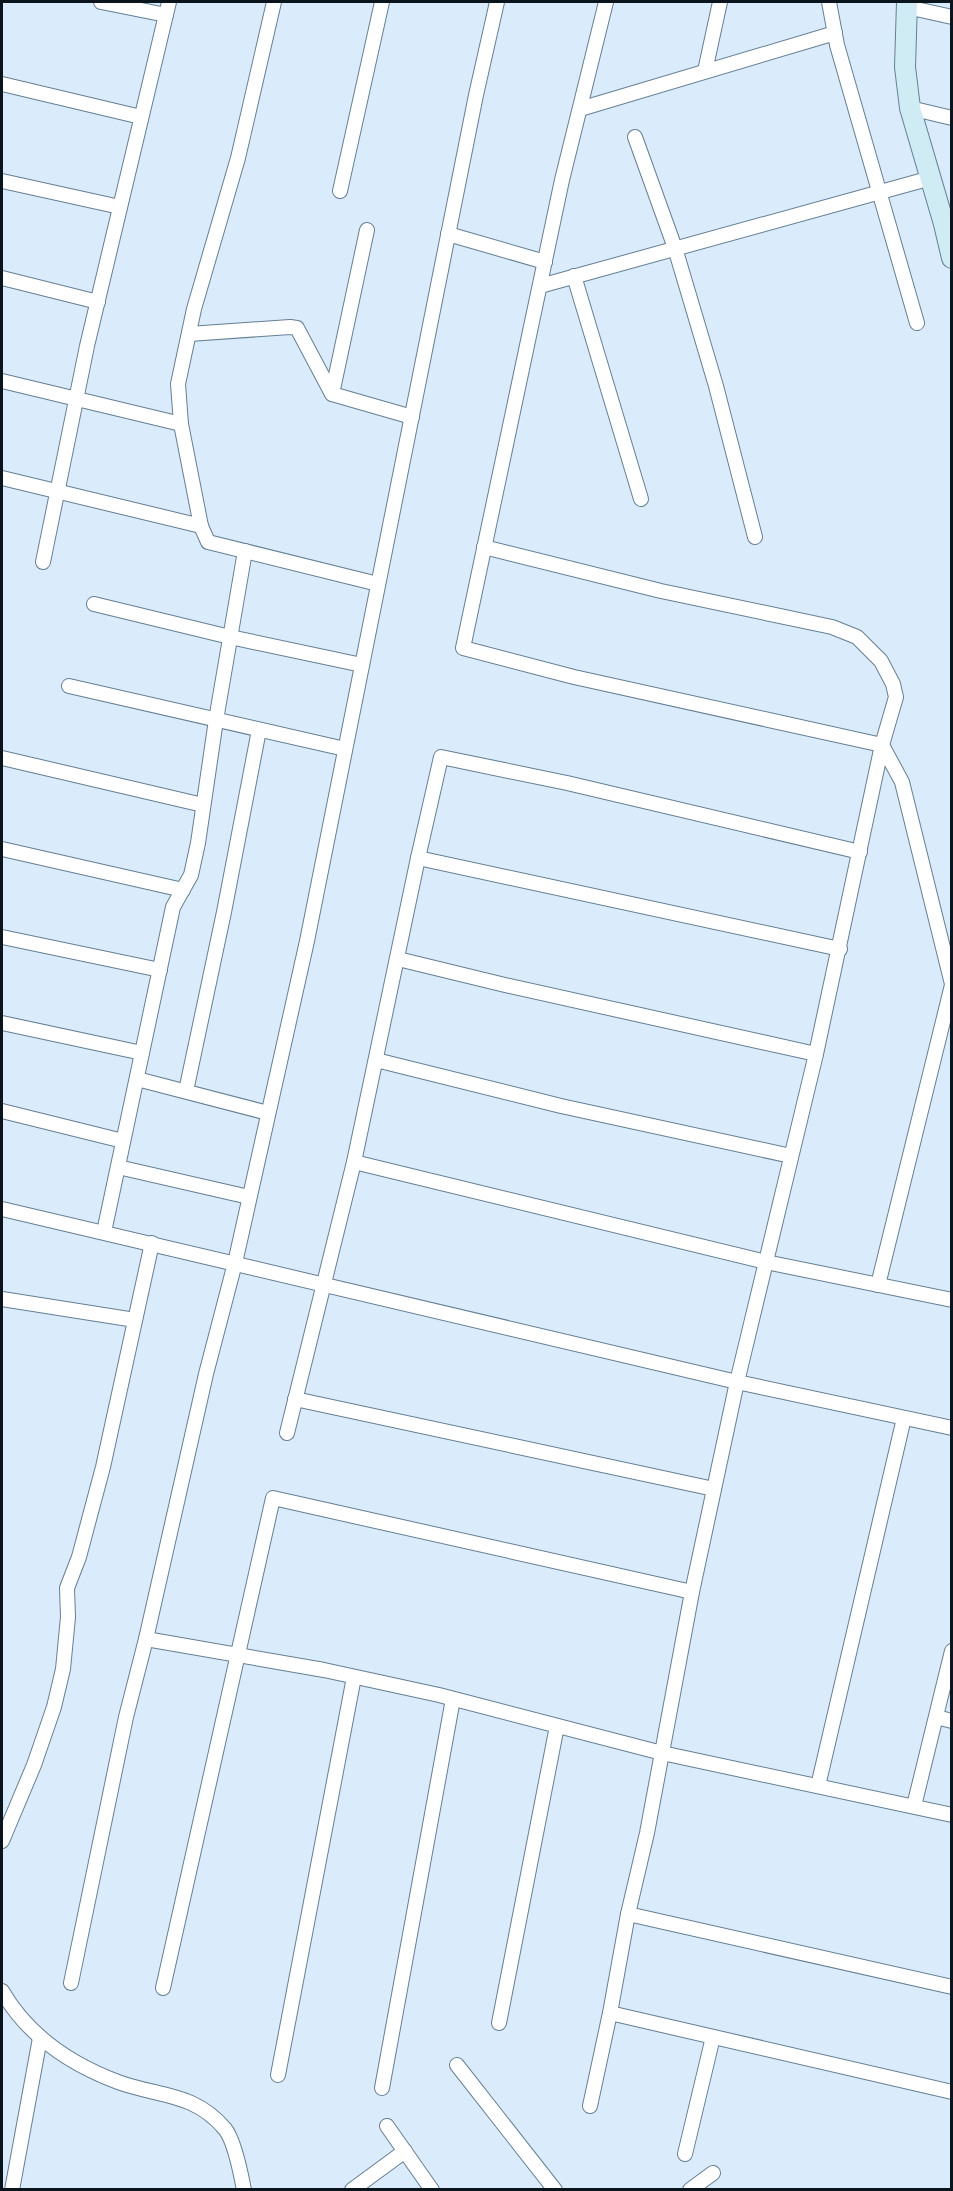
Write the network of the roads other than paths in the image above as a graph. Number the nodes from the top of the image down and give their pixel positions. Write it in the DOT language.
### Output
graph roads {
  1 [pos="101,2"];
  2 [pos="274,2"];
  3 [pos="382,2"];
  4 [pos="497,2"];
  5 [pos="606,2"];
  6 [pos="720,2"];
  7 [pos="829,2"];
  8 [pos="907,4"];
  9 [pos="167,8"];
  10 [pos="951,17"];
  11 [pos="835,33"];
  12 [pos="705,71"];
  13 [pos="2,84"];
  14 [pos="910,108"];
  15 [pos="580,109"];
  16 [pos="141,117"];
  17 [pos="951,118"];
  18 [pos="635,137"];
  19 [pos="930,178"];
  20 [pos="2,181"];
  21 [pos="340,191"];
  22 [pos="881,192"];
  23 [pos="120,207"];
  24 [pos="948,225"];
  25 [pos="367,230"];
  26 [pos="448,234"];
  27 [pos="675,248"];
  28 [pos="951,258"];
  29 [pos="544,262"];
  30 [pos="574,276"];
  31 [pos="2,279"];
  32 [pos="540,286"];
  33 [pos="98,302"];
  34 [pos="918,322"];
  35 [pos="189,334"];
  36 [pos="2,381"];
  37 [pos="332,394"];
  38 [pos="76,399"];
  39 [pos="412,417"];
  40 [pos="181,424"];
  41 [pos="2,478"];
  42 [pos="57,492"];
  43 [pos="641,499"];
  44 [pos="201,526"];
  45 [pos="755,537"];
  46 [pos="484,547"];
  47 [pos="245,551"];
  48 [pos="43,562"];
  49 [pos="378,584"];
  50 [pos="94,604"];
  51 [pos="230,637"];
  52 [pos="362,664"];
  53 [pos="69,686"];
  54 [pos="216,720"];
  55 [pos="258,730"];
  56 [pos="882,745"];
  57 [pos="345,749"];
  58 [pos="2,758"];
  59 [pos="203,805"];
  60 [pos="2,849"];
  61 [pos="860,852"];
  62 [pos="418,858"];
  63 [pos="183,890"];
  64 [pos="2,937"];
  65 [pos="840,950"];
  66 [pos="398,959"];
  67 [pos="160,970"];
  68 [pos="951,985"];
  69 [pos="2,1023"];
  70 [pos="142,1053"];
  71 [pos="816,1054"];
  72 [pos="376,1060"];
  73 [pos="137,1079"];
  74 [pos="186,1091"];
  75 [pos="2,1111"];
  76 [pos="268,1113"];
  77 [pos="123,1141"];
  78 [pos="791,1156"];
  79 [pos="354,1162"];
  80 [pos="118,1167"];
  81 [pos="249,1197"];
  82 [pos="2,1209"];
  83 [pos="104,1233"];
  84 [pos="152,1243"];
  85 [pos="766,1262"];
  86 [pos="235,1263"];
  87 [pos="324,1284"];
  88 [pos="878,1285"];
  89 [pos="2,1299"];
  90 [pos="951,1300"];
  91 [pos="135,1320"];
  92 [pos="737,1382"];
  93 [pos="295,1399"];
  94 [pos="904,1418"];
  95 [pos="951,1428"];
  96 [pos="287,1433"];
  97 [pos="714,1489"];
  98 [pos="692,1592"];
  99 [pos="146,1639"];
  100 [pos="951,1651"];
  101 [pos="238,1656"];
  102 [pos="354,1677"];
  103 [pos="453,1699"];
  104 [pos="936,1718"];
  105 [pos="951,1721"];
  106 [pos="557,1726"];
  107 [pos="662,1753"];
  108 [pos="818,1786"];
  109 [pos="914,1806"];
  110 [pos="951,1815"];
  111 [pos="2,1841"];
  112 [pos="628,1914"];
  113 [pos="71,1983"];
  114 [pos="951,1987"];
  115 [pos="163,1988"];
  116 [pos="2,1991"];
  117 [pos="610,2013"];
  118 [pos="499,2023"];
  119 [pos="713,2037"];
  120 [pos="40,2038"];
  121 [pos="457,2065"];
  122 [pos="278,2075"];
  123 [pos="382,2088"];
  124 [pos="951,2092"];
  125 [pos="590,2106"];
  126 [pos="387,2126"];
  127 [pos="405,2151"];
  128 [pos="685,2154"];
  129 [pos="713,2173"];
  130 [pos="12,2190"];
  131 [pos="244,2190"];
  132 [pos="352,2190"];
  133 [pos="432,2190"];
  134 [pos="555,2190"];
  135 [pos="690,2190"];
  1 -- 9 [label="street"];
  2 -- 35 [label="street"];
  3 -- 21 [label="street"];
  4 -- 26 [label="street"];
  5 -- 15 [label="street"];
  6 -- 12 [label="street"];
  7 -- 11 [label="street"];
  8 -- 10 [label="street"];
  8 -- 14 [label="street"];
  9 -- 16 [label="street"];
  11 -- 12 [label="street"];
  11 -- 22 [label="street"];
  12 -- 15 [label="street"];
  13 -- 16 [label="street"];
  14 -- 17 [label="street"];
  14 -- 19 [label="street"];
  15 -- 29 [label="street"];
  16 -- 23 [label="street"];
  18 -- 27 [label="street"];
  19 -- 22 [label="street"];
  19 -- 24 [label="street"];
  20 -- 23 [label="street"];
  22 -- 27 [label="street"];
  22 -- 34 [label="street"];
  23 -- 33 [label="street"];
  24 -- 28 [label="street"];
  25 -- 37 [label="street"];
  26 -- 29 [label="street"];
  26 -- 39 [label="street"];
  27 -- 30 [label="street"];
  27 -- 45 [label="street"];
  29 -- 32 [label="street"];
  30 -- 32 [label="street"];
  30 -- 43 [label="street"];
  31 -- 33 [label="street"];
  32 -- 46 [label="street"];
  33 -- 38 [label="street"];
  35 -- 37 [label="street"];
  35 -- 40 [label="street"];
  36 -- 38 [label="street"];
  37 -- 39 [label="street"];
  38 -- 40 [label="street"];
  38 -- 42 [label="street"];
  39 -- 49 [label="street"];
  40 -- 44 [label="street"];
  41 -- 42 [label="street"];
  42 -- 44 [label="street"];
  42 -- 48 [label="street"];
  44 -- 47 [label="street"];
  46 -- 56 [label="street"];
  46 -- 56 [label="street"];
  47 -- 49 [label="street"];
  47 -- 51 [label="street"];
  49 -- 52 [label="street"];
  50 -- 51 [label="street"];
  51 -- 52 [label="street"];
  51 -- 54 [label="street"];
  52 -- 57 [label="street"];
  53 -- 54 [label="street"];
  54 -- 55 [label="street"];
  54 -- 59 [label="street"];
  55 -- 57 [label="street"];
  55 -- 74 [label="street"];
  56 -- 61 [label="street"];
  56 -- 68 [label="street"];
  57 -- 76 [label="street"];
  58 -- 59 [label="street"];
  59 -- 63 [label="street"];
  60 -- 63 [label="street"];
  61 -- 62 [label="street"];
  61 -- 65 [label="street"];
  62 -- 65 [label="street"];
  62 -- 66 [label="street"];
  63 -- 67 [label="street"];
  64 -- 67 [label="street"];
  65 -- 71 [label="street"];
  66 -- 71 [label="street"];
  66 -- 72 [label="street"];
  67 -- 70 [label="street"];
  68 -- 88 [label="street"];
  69 -- 70 [label="street"];
  70 -- 73 [label="street"];
  71 -- 78 [label="street"];
  72 -- 78 [label="street"];
  72 -- 79 [label="street"];
  73 -- 74 [label="street"];
  73 -- 77 [label="street"];
  74 -- 76 [label="street"];
  75 -- 77 [label="street"];
  76 -- 81 [label="street"];
  77 -- 80 [label="street"];
  78 -- 85 [label="street"];
  79 -- 85 [label="street"];
  79 -- 87 [label="street"];
  80 -- 81 [label="street"];
  80 -- 83 [label="street"];
  81 -- 86 [label="street"];
  82 -- 83 [label="street"];
  83 -- 84 [label="street"];
  84 -- 86 [label="street"];
  84 -- 91 [label="street"];
  85 -- 88 [label="street"];
  85 -- 92 [label="street"];
  86 -- 87 [label="street"];
  86 -- 99 [label="street"];
  87 -- 92 [label="street"];
  87 -- 93 [label="street"];
  88 -- 90 [label="street"];
  89 -- 91 [label="street"];
  91 -- 111 [label="street"];
  92 -- 94 [label="street"];
  92 -- 97 [label="street"];
  93 -- 96 [label="street"];
  93 -- 97 [label="street"];
  94 -- 95 [label="street"];
  94 -- 108 [label="street"];
  97 -- 98 [label="street"];
  98 -- 101 [label="street"];
  98 -- 107 [label="street"];
  99 -- 101 [label="street"];
  99 -- 113 [label="street"];
  100 -- 104 [label="street"];
  101 -- 102 [label="street"];
  101 -- 115 [label="street"];
  102 -- 103 [label="street"];
  102 -- 122 [label="street"];
  103 -- 106 [label="street"];
  103 -- 123 [label="street"];
  104 -- 105 [label="street"];
  104 -- 109 [label="street"];
  106 -- 107 [label="street"];
  106 -- 118 [label="street"];
  107 -- 108 [label="street"];
  107 -- 112 [label="street"];
  108 -- 109 [label="street"];
  109 -- 110 [label="street"];
  112 -- 114 [label="street"];
  112 -- 117 [label="street"];
  116 -- 120 [label="street"];
  117 -- 119 [label="street"];
  117 -- 125 [label="street"];
  119 -- 124 [label="street"];
  119 -- 128 [label="street"];
  120 -- 130 [label="street"];
  120 -- 131 [label="street"];
  121 -- 134 [label="street"];
  126 -- 127 [label="street"];
  127 -- 132 [label="street"];
  127 -- 133 [label="street"];
  129 -- 135 [label="street"];
}
